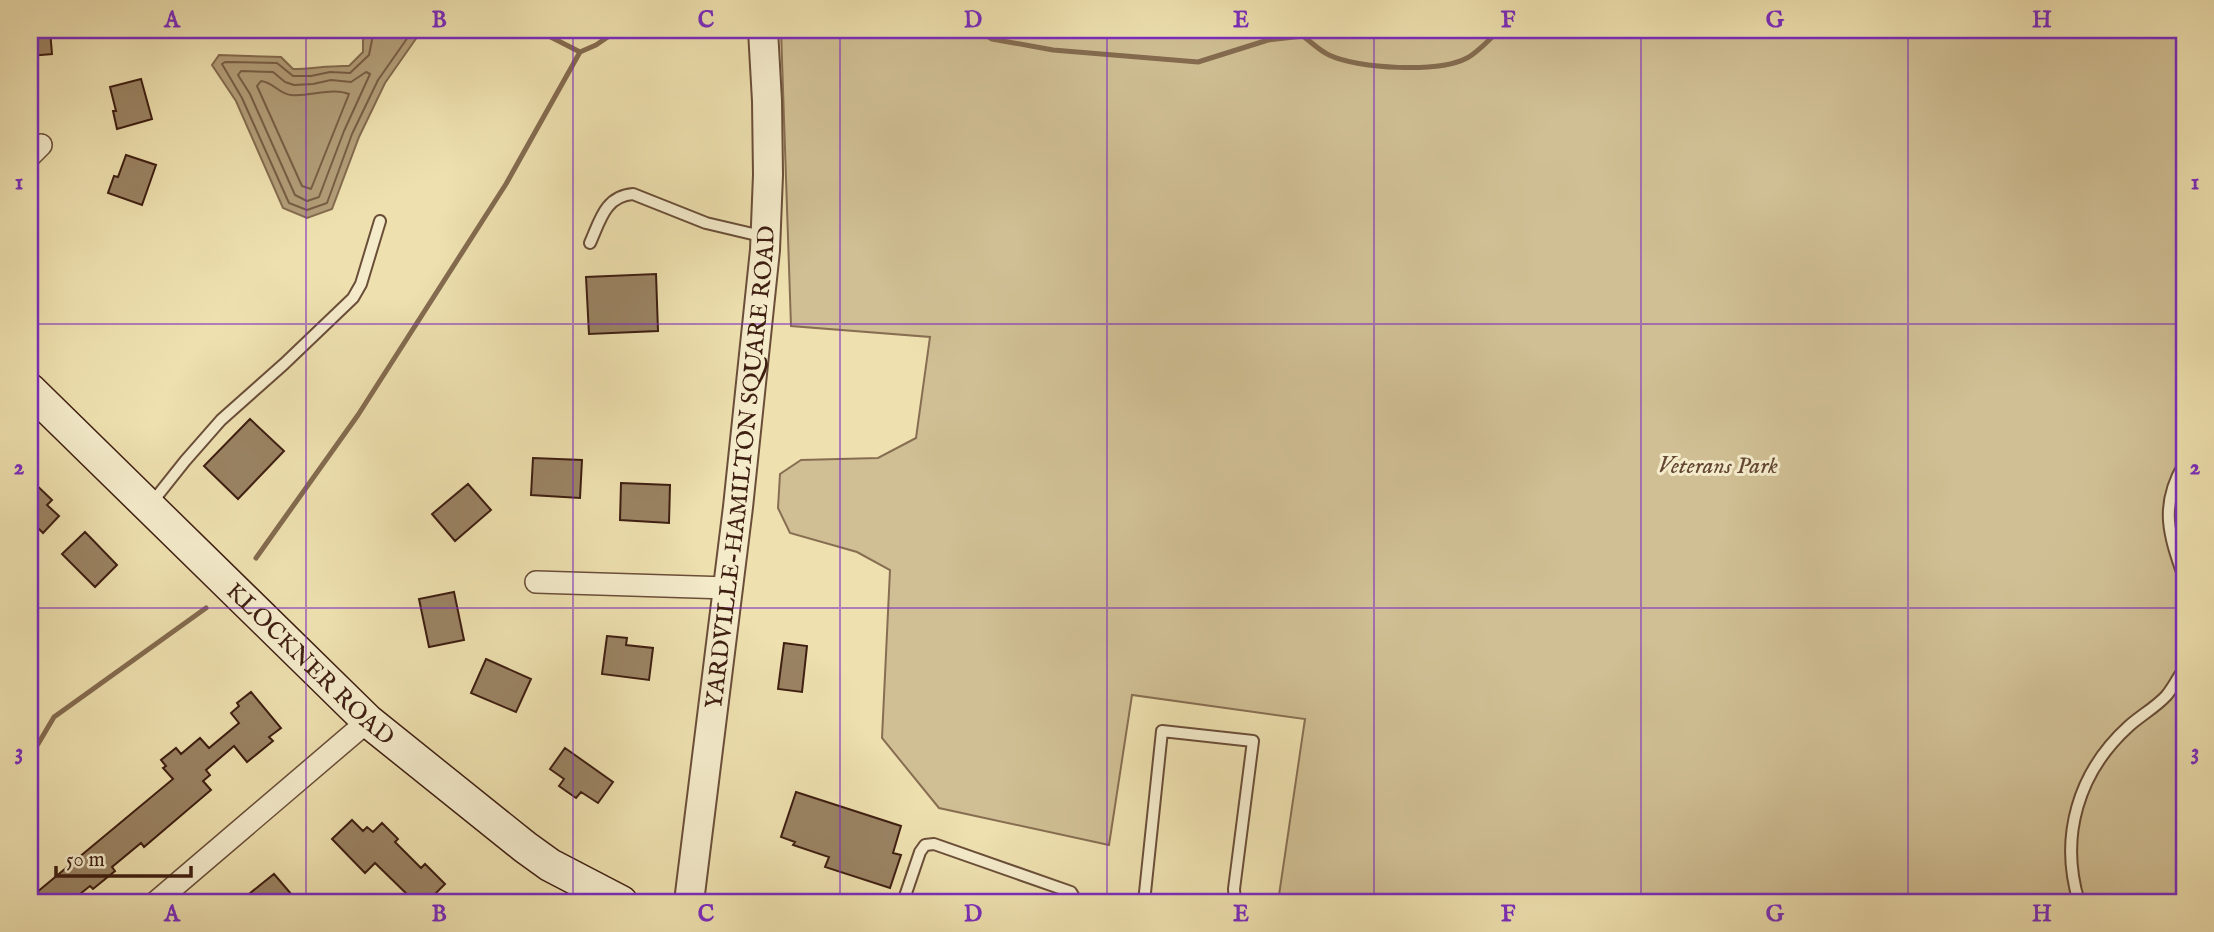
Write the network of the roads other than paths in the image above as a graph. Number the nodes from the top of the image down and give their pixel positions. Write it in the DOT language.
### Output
graph roads {
  1 [pos="762,30"];
  2 [pos="380,221"];
  3 [pos="765,237"];
  4 [pos="590,243"];
  5 [pos="30,390"];
  6 [pos="2184,464"];
  7 [pos="148,508"];
  8 [pos="2184,578"];
  9 [pos="536,583"];
  10 [pos="728,588"];
  11 [pos="2184,669"];
  12 [pos="368,721"];
  13 [pos="157,902"];
  14 [pos="621,902"];
  15 [pos="689,902"];
  16 [pos="903,902"];
  17 [pos="1077,902"];
  18 [pos="1144,902"];
  19 [pos="1235,902"];
  20 [pos="2079,902"];
  1 -- 3 [label="street, YARDVILLE-HAMILTON SQUARE ROAD"];
  2 -- 7 [label="lane"];
  3 -- 4 [label="lane"];
  3 -- 10 [label="street, YARDVILLE-HAMILTON SQUARE ROAD"];
  5 -- 7 [label="main road, KLOCKNER ROAD"];
  6 -- 8 [label="lane"];
  7 -- 12 [label="main road, KLOCKNER ROAD"];
  9 -- 10 [label="street"];
  10 -- 15 [label="street, YARDVILLE-HAMILTON SQUARE ROAD"];
  11 -- 20 [label="lane"];
  12 -- 13 [label="street"];
  12 -- 14 [label="main road, KLOCKNER ROAD"];
  16 -- 17 [label="lane"];
  18 -- 19 [label="lane"];
}
